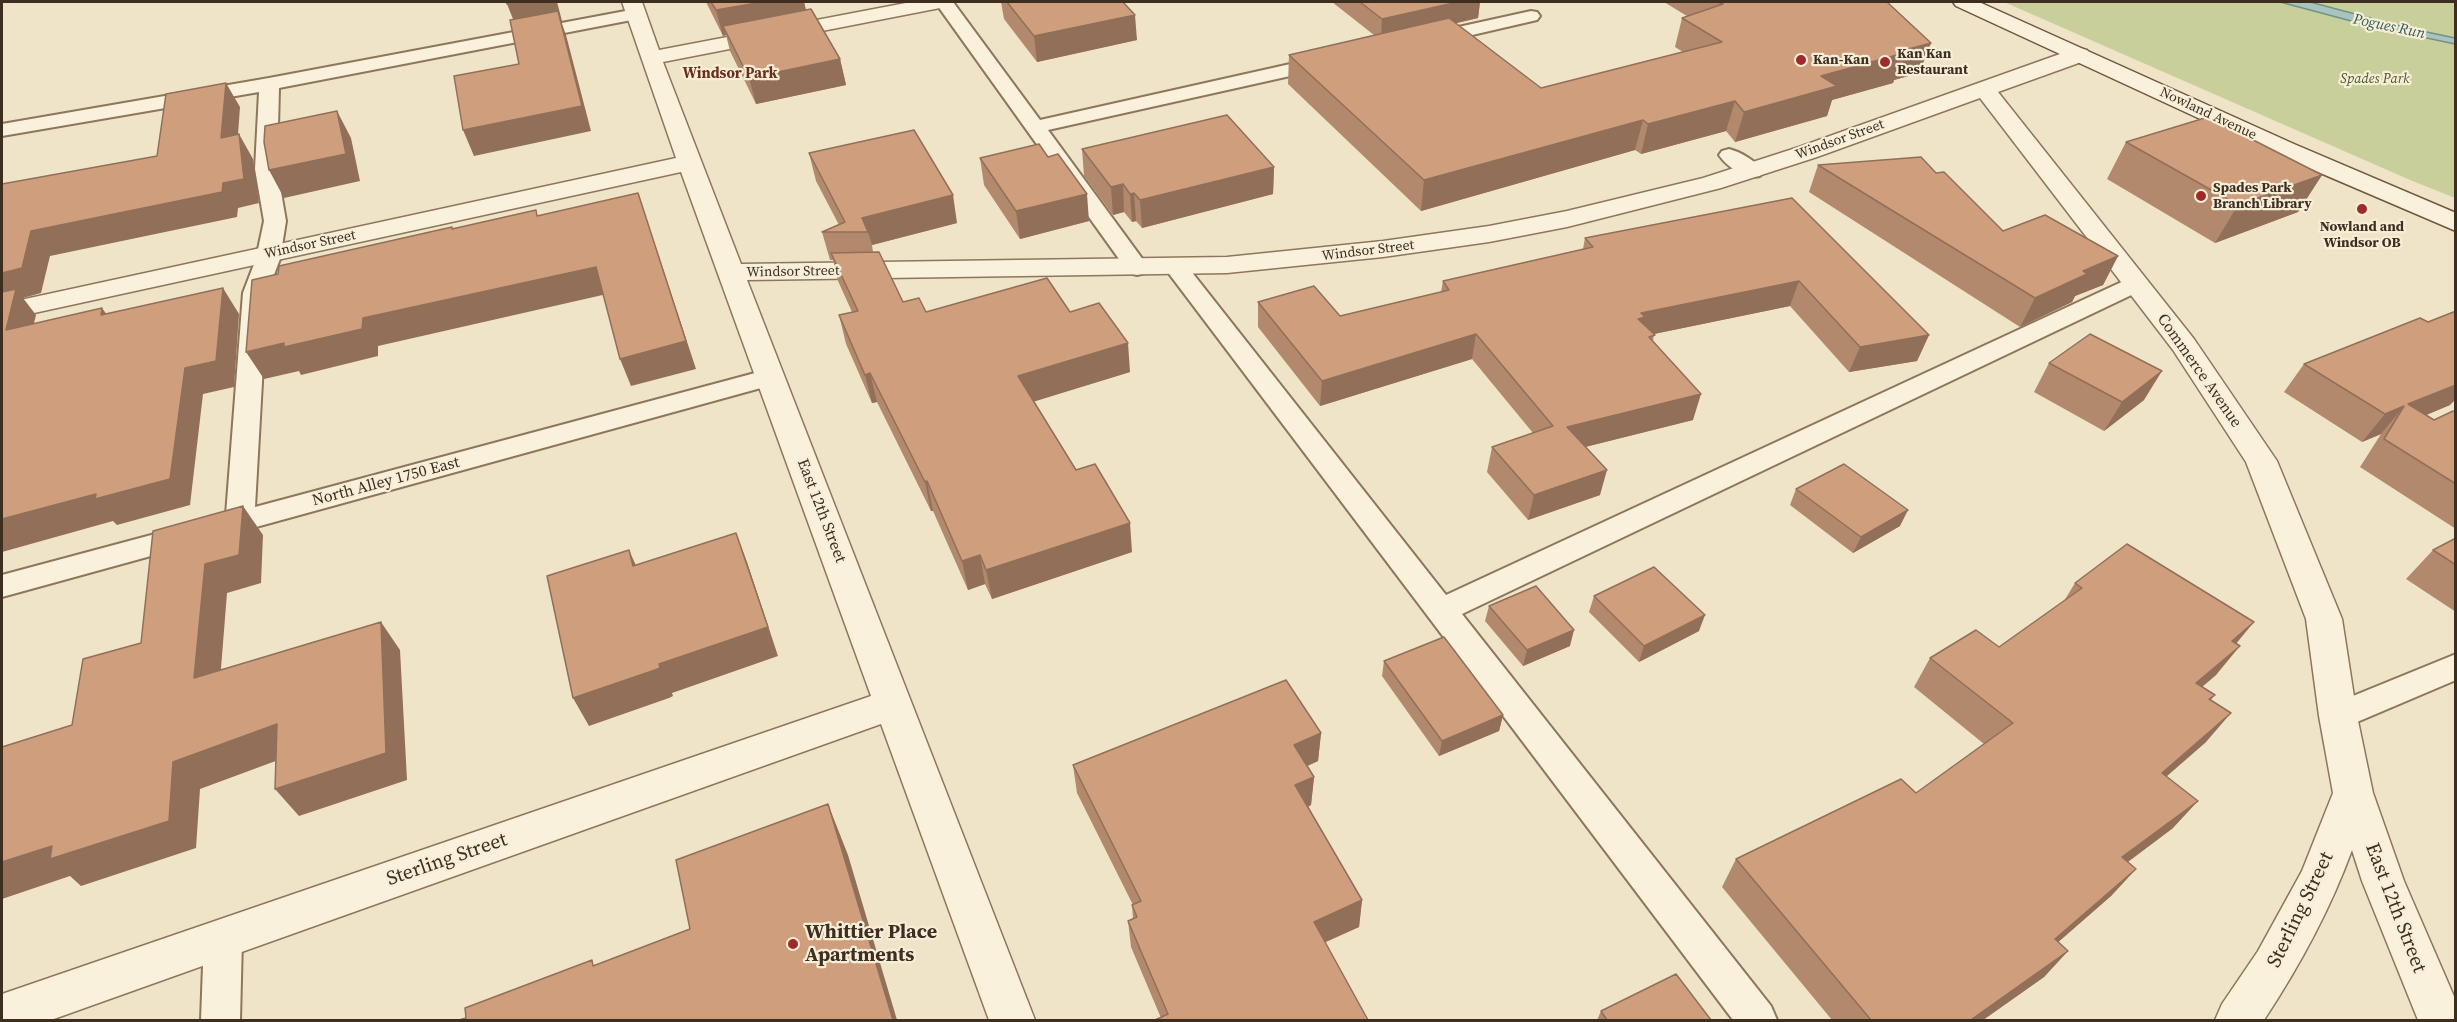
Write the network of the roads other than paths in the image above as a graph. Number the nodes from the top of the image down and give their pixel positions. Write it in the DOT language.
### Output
graph roads {
  1 [pos="942,2"];
  2 [pos="1963,2"];
  3 [pos="634,8"];
  4 [pos="1531,16"];
  5 [pos="1416,42"];
  6 [pos="2079,55"];
  7 [pos="651,58"];
  8 [pos="1347,58"];
  9 [pos="269,84"];
  10 [pos="1984,88"];
  11 [pos="1035,128"];
  12 [pos="2,130"];
  13 [pos="1729,154"];
  14 [pos="689,163"];
  15 [pos="1752,171"];
  16 [pos="2456,223"];
  17 [pos="269,254"];
  18 [pos="1175,266"];
  19 [pos="1137,268"];
  20 [pos="730,272"];
  21 [pos="2136,284"];
  22 [pos="2,312"];
  23 [pos="770,377"];
  24 [pos="240,521"];
  25 [pos="2,586"];
  26 [pos="1440,611"];
  27 [pos="2456,666"];
  28 [pos="893,704"];
  29 [pos="2338,716"];
  30 [pos="2353,794"];
  31 [pos="223,939"];
  32 [pos="2,1016"];
  33 [pos="220,1020"];
  34 [pos="1012,1020"];
  35 [pos="1757,1020"];
  36 [pos="2238,1020"];
  37 [pos="2440,1020"];
  1 -- 7 [label="street"];
  1 -- 11 [label="lane"];
  2 -- 6 [label="street, Nowland Avenue"];
  3 -- 7 [label="street, East 12th Street"];
  3 -- 9 [label="lane"];
  4 -- 5 [label="lane"];
  6 -- 10 [label="street"];
  6 -- 16 [label="street, Nowland Avenue"];
  7 -- 14 [label="street, East 12th Street"];
  8 -- 11 [label="lane"];
  9 -- 12 [label="lane"];
  9 -- 17 [label="lane"];
  10 -- 15 [label="street, Windsor Street"];
  10 -- 21 [label="street, Commerce Avenue"];
  11 -- 19 [label="lane"];
  13 -- 15 [label="lane"];
  14 -- 17 [label="street, Windsor Street"];
  14 -- 20 [label="street, East 12th Street"];
  15 -- 18 [label="street, Windsor Street"];
  17 -- 22 [label="street, Windsor Street"];
  17 -- 24 [label="lane"];
  18 -- 19 [label="street, Windsor Street"];
  18 -- 26 [label="lane"];
  19 -- 20 [label="street, Windsor Street"];
  20 -- 23 [label="street, East 12th Street"];
  21 -- 26 [label="lane"];
  21 -- 29 [label="street, Commerce Avenue"];
  23 -- 24 [label="lane, North Alley 1750 East"];
  23 -- 28 [label="street, East 12th Street"];
  24 -- 25 [label="lane, North Alley 1750 East"];
  26 -- 35 [label="lane"];
  27 -- 29 [label="lane"];
  28 -- 31 [label="street, Sterling Street"];
  28 -- 34 [label="street, East 12th Street"];
  29 -- 30 [label="street, Commerce Avenue"];
  30 -- 36 [label="street, Sterling Street"];
  30 -- 37 [label="street, East 12th Street"];
  31 -- 32 [label="street, Sterling Street"];
  31 -- 33 [label="lane"];
}
